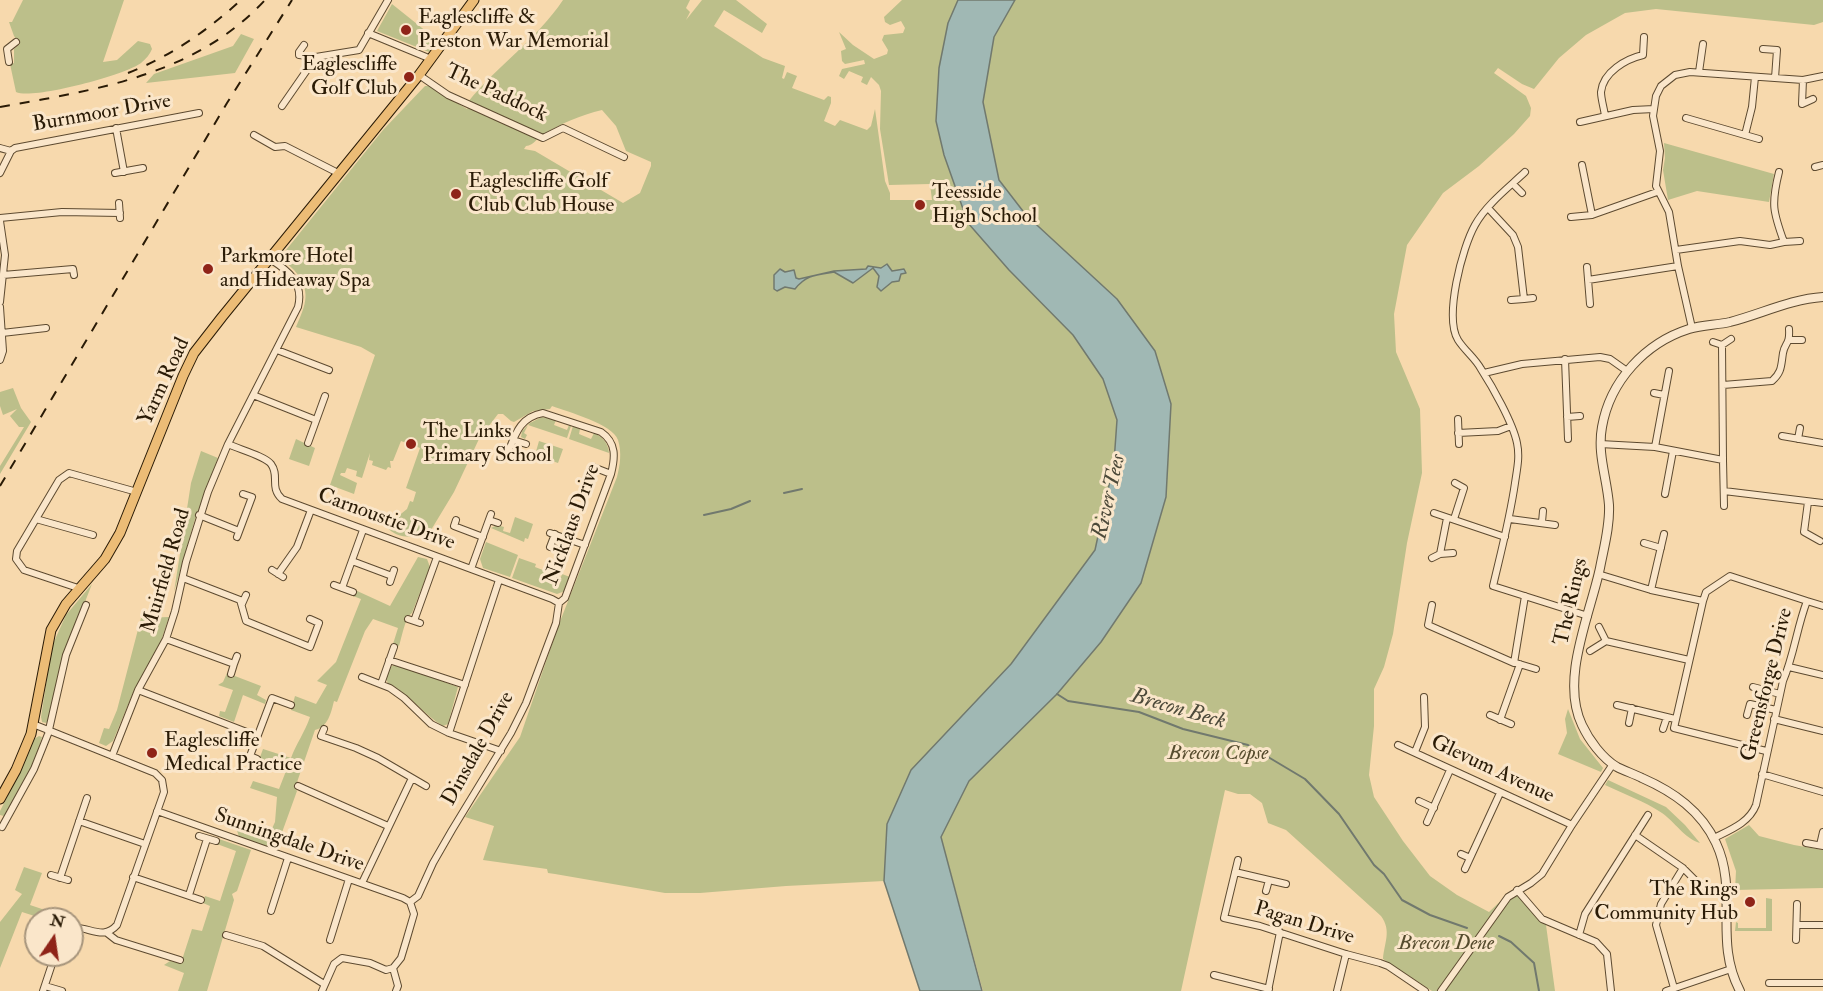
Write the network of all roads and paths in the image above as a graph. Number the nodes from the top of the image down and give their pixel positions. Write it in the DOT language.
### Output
graph roads {
  1 [pos="388,0"];
  2 [pos="474,0"];
  3 [pos="368,33"];
  4 [pos="1644,37"];
  5 [pos="16,42"];
  6 [pos="1703,44"];
  7 [pos="304,45"];
  8 [pos="4,49"];
  9 [pos="1763,49"];
  10 [pos="316,57"];
  11 [pos="431,59"];
  12 [pos="9,62"];
  13 [pos="1699,72"];
  14 [pos="419,75"];
  15 [pos="1823,76"];
  16 [pos="1755,77"];
  17 [pos="1775,78"];
  18 [pos="1803,80"];
  19 [pos="1813,99"];
  20 [pos="1802,104"];
  21 [pos="282,106"];
  22 [pos="1795,108"];
  23 [pos="1654,109"];
  24 [pos="199,113"];
  25 [pos="1605,116"];
  26 [pos="1686,118"];
  27 [pos="1580,122"];
  28 [pos="116,128"];
  29 [pos="254,135"];
  30 [pos="1745,135"];
  31 [pos="1759,139"];
  32 [pos="0,148"];
  33 [pos="11,151"];
  34 [pos="624,157"];
  35 [pos="1582,165"];
  36 [pos="1823,165"];
  37 [pos="1815,167"];
  38 [pos="143,168"];
  39 [pos="124,172"];
  40 [pos="1525,172"];
  41 [pos="1779,172"];
  42 [pos="0,173"];
  43 [pos="338,173"];
  44 [pos="115,174"];
  45 [pos="1513,184"];
  46 [pos="1776,184"];
  47 [pos="1784,186"];
  48 [pos="1657,192"];
  49 [pos="1522,193"];
  50 [pos="119,203"];
  51 [pos="1488,208"];
  52 [pos="1592,215"];
  53 [pos="1571,217"];
  54 [pos="0,219"];
  55 [pos="1800,241"];
  56 [pos="1784,242"];
  57 [pos="1676,250"];
  58 [pos="270,259"];
  59 [pos="1678,266"];
  60 [pos="1587,267"];
  61 [pos="76,271"];
  62 [pos="3,275"];
  63 [pos="1588,280"];
  64 [pos="1823,297"];
  65 [pos="1533,298"];
  66 [pos="1524,299"];
  67 [pos="1511,300"];
  68 [pos="0,302"];
  69 [pos="1590,304"];
  70 [pos="0,307"];
  71 [pos="46,328"];
  72 [pos="1692,328"];
  73 [pos="1789,330"];
  74 [pos="2,333"];
  75 [pos="1731,339"];
  76 [pos="1790,340"];
  77 [pos="1802,340"];
  78 [pos="1713,342"];
  79 [pos="1722,345"];
  80 [pos="277,350"];
  81 [pos="1565,359"];
  82 [pos="0,360"];
  83 [pos="329,370"];
  84 [pos="1627,371"];
  85 [pos="1669,371"];
  86 [pos="1484,373"];
  87 [pos="1723,385"];
  88 [pos="1654,393"];
  89 [pos="253,395"];
  90 [pos="1664,395"];
  91 [pos="325,396"];
  92 [pos="1580,416"];
  93 [pos="1567,417"];
  94 [pos="1458,419"];
  95 [pos="316,420"];
  96 [pos="1511,426"];
  97 [pos="1800,428"];
  98 [pos="1458,433"];
  99 [pos="1782,436"];
  100 [pos="1568,439"];
  101 [pos="1798,439"];
  102 [pos="513,440"];
  103 [pos="308,442"];
  104 [pos="1823,443"];
  105 [pos="228,444"];
  106 [pos="526,444"];
  107 [pos="1459,444"];
  108 [pos="1600,444"];
  109 [pos="1654,447"];
  110 [pos="509,450"];
  111 [pos="1673,451"];
  112 [pos="1724,460"];
  113 [pos="593,467"];
  114 [pos="610,474"];
  115 [pos="1455,483"];
  116 [pos="1464,488"];
  117 [pos="1473,488"];
  118 [pos="1724,491"];
  119 [pos="137,492"];
  120 [pos="243,494"];
  121 [pos="1665,494"];
  122 [pos="1808,502"];
  123 [pos="1823,503"];
  124 [pos="1724,506"];
  125 [pos="311,510"];
  126 [pos="1543,511"];
  127 [pos="1434,513"];
  128 [pos="199,515"];
  129 [pos="1451,518"];
  130 [pos="36,519"];
  131 [pos="1510,519"];
  132 [pos="456,520"];
  133 [pos="1542,522"];
  134 [pos="498,523"];
  135 [pos="1555,525"];
  136 [pos="363,530"];
  137 [pos="1664,534"];
  138 [pos="93,536"];
  139 [pos="483,537"];
  140 [pos="1505,537"];
  141 [pos="1820,541"];
  142 [pos="1644,543"];
  143 [pos="585,545"];
  144 [pos="1661,548"];
  145 [pos="558,549"];
  146 [pos="1453,553"];
  147 [pos="1440,554"];
  148 [pos="437,557"];
  149 [pos="1432,558"];
  150 [pos="352,561"];
  151 [pos="471,569"];
  152 [pos="278,573"];
  153 [pos="1598,574"];
  154 [pos="392,576"];
  155 [pos="183,578"];
  156 [pos="500,580"];
  157 [pos="334,585"];
  158 [pos="78,588"];
  159 [pos="342,588"];
  160 [pos="1651,590"];
  161 [pos="353,592"];
  162 [pos="246,595"];
  163 [pos="1525,596"];
  164 [pos="1703,601"];
  165 [pos="1807,601"];
  166 [pos="559,603"];
  167 [pos="242,604"];
  168 [pos="1432,605"];
  169 [pos="86,606"];
  170 [pos="1823,606"];
  171 [pos="1588,615"];
  172 [pos="310,620"];
  173 [pos="414,621"];
  174 [pos="1599,627"];
  175 [pos="166,639"];
  176 [pos="1606,641"];
  177 [pos="394,647"];
  178 [pos="1590,651"];
  179 [pos="237,656"];
  180 [pos="389,660"];
  181 [pos="1689,660"];
  182 [pos="1517,663"];
  183 [pos="234,664"];
  184 [pos="1789,667"];
  185 [pos="1536,669"];
  186 [pos="231,674"];
  187 [pos="1823,675"];
  188 [pos="362,677"];
  189 [pos="381,684"];
  190 [pos="465,685"];
  191 [pos="1753,687"];
  192 [pos="138,690"];
  193 [pos="1780,694"];
  194 [pos="1424,697"];
  195 [pos="291,705"];
  196 [pos="1617,705"];
  197 [pos="1632,708"];
  198 [pos="1776,710"];
  199 [pos="1490,715"];
  200 [pos="1748,716"];
  201 [pos="1667,717"];
  202 [pos="1675,719"];
  203 [pos="1500,720"];
  204 [pos="1774,720"];
  205 [pos="1629,723"];
  206 [pos="33,724"];
  207 [pos="1511,724"];
  208 [pos="324,729"];
  209 [pos="1663,729"];
  210 [pos="49,730"];
  211 [pos="1823,731"];
  212 [pos="449,733"];
  213 [pos="257,736"];
  214 [pos="1398,745"];
  215 [pos="501,751"];
  216 [pos="1766,751"];
  217 [pos="1415,752"];
  218 [pos="112,756"];
  219 [pos="257,759"];
  220 [pos="1613,764"];
  221 [pos="1450,770"];
  222 [pos="1762,774"];
  223 [pos="412,778"];
  224 [pos="298,786"];
  225 [pos="426,786"];
  226 [pos="306,790"];
  227 [pos="1823,792"];
  228 [pos="1500,793"];
  229 [pos="302,797"];
  230 [pos="87,798"];
  231 [pos="0,799"];
  232 [pos="1419,801"];
  233 [pos="1434,807"];
  234 [pos="157,811"];
  235 [pos="1648,815"];
  236 [pos="79,821"];
  237 [pos="2,822"];
  238 [pos="1427,822"];
  239 [pos="1572,825"];
  240 [pos="388,826"];
  241 [pos="1823,832"];
  242 [pos="1635,835"];
  243 [pos="199,836"];
  244 [pos="1714,838"];
  245 [pos="207,839"];
  246 [pos="216,841"];
  247 [pos="1806,843"];
  248 [pos="145,844"];
  249 [pos="1821,845"];
  250 [pos="1461,854"];
  251 [pos="288,858"];
  252 [pos="1470,858"];
  253 [pos="1238,860"];
  254 [pos="1683,868"];
  255 [pos="1465,869"];
  256 [pos="1235,872"];
  257 [pos="51,875"];
  258 [pos="134,877"];
  259 [pos="60,878"];
  260 [pos="349,879"];
  261 [pos="68,880"];
  262 [pos="1269,880"];
  263 [pos="362,884"];
  264 [pos="1286,884"];
  265 [pos="1701,886"];
  266 [pos="1517,890"];
  267 [pos="1266,891"];
  268 [pos="189,895"];
  269 [pos="201,900"];
  270 [pos="410,902"];
  271 [pos="1797,904"];
  272 [pos="271,911"];
  273 [pos="1224,918"];
  274 [pos="1222,926"];
  275 [pos="1797,926"];
  276 [pos="1823,926"];
  277 [pos="84,928"];
  278 [pos="110,932"];
  279 [pos="1281,932"];
  280 [pos="226,934"];
  281 [pos="1579,935"];
  282 [pos="330,940"];
  283 [pos="1797,940"];
  284 [pos="1346,954"];
  285 [pos="180,960"];
  286 [pos="51,967"];
  287 [pos="393,968"];
  288 [pos="1731,969"];
  289 [pos="1214,975"];
  290 [pos="1769,983"];
  291 [pos="1823,983"];
  292 [pos="324,984"];
  293 [pos="44,988"];
  294 [pos="1674,988"];
  295 [pos="1268,990"];
  296 [pos="62,991"];
  297 [pos="322,991"];
  298 [pos="396,991"];
  299 [pos="1336,991"];
  300 [pos="1425,991"];
  301 [pos="1442,991"];
  302 [pos="1611,991"];
  303 [pos="1666,991"];
  304 [pos="1740,991"];
  1 -- 3 [label="street"];
  2 -- 11 [label="main road, Yarm Road"];
  3 -- 10 [label="street"];
  3 -- 11 [label="street"];
  4 -- 25 [label="street"];
  5 -- 8 [label="street"];
  6 -- 13 [label="street"];
  7 -- 10 [label="street"];
  8 -- 12 [label="street"];
  9 -- 17 [label="street"];
  10 -- 21 [label="street"];
  11 -- 14 [label="main road, Yarm Road"];
  13 -- 16 [label="street"];
  13 -- 23 [label="street"];
  14 -- 34 [label="street, The Paddock"];
  14 -- 43 [label="main road, Yarm Road"];
  15 -- 18 [label="street"];
  16 -- 17 [label="street"];
  16 -- 30 [label="street"];
  17 -- 18 [label="street"];
  18 -- 20 [label="street"];
  19 -- 20 [label="street"];
  20 -- 22 [label="street"];
  23 -- 25 [label="street"];
  23 -- 48 [label="street"];
  24 -- 28 [label="street, Burnmoor Drive"];
  25 -- 27 [label="street"];
  26 -- 30 [label="street"];
  28 -- 33 [label="street, Burnmoor Drive"];
  28 -- 39 [label="street"];
  29 -- 43 [label="street"];
  30 -- 31 [label="street"];
  32 -- 33 [label="street, Burnmoor Drive"];
  33 -- 42 [label="street, Burnmoor Drive"];
  35 -- 52 [label="street"];
  36 -- 37 [label="street"];
  38 -- 39 [label="street"];
  39 -- 44 [label="street"];
  40 -- 45 [label="street"];
  41 -- 46 [label="street"];
  43 -- 58 [label="main road, Yarm Road"];
  45 -- 49 [label="street"];
  45 -- 51 [label="street"];
  46 -- 47 [label="street"];
  46 -- 56 [label="street"];
  48 -- 52 [label="street"];
  48 -- 57 [label="street"];
  50 -- 54 [label="street"];
  51 -- 66 [label="street"];
  51 -- 86 [label="street"];
  52 -- 53 [label="street"];
  54 -- 62 [label="street"];
  55 -- 56 [label="street"];
  56 -- 57 [label="street"];
  57 -- 59 [label="street"];
  58 -- 80 [label="street, Muirfield Road"];
  58 -- 119 [label="main road, Yarm Road"];
  59 -- 63 [label="street"];
  59 -- 72 [label="street"];
  60 -- 63 [label="street"];
  61 -- 62 [label="street"];
  62 -- 68 [label="street"];
  63 -- 69 [label="street"];
  64 -- 72 [label="street, The Rings"];
  65 -- 66 [label="street"];
  66 -- 67 [label="street"];
  70 -- 74 [label="street"];
  71 -- 74 [label="street"];
  72 -- 84 [label="street, The Rings"];
  73 -- 76 [label="street"];
  74 -- 82 [label="street"];
  75 -- 79 [label="street"];
  76 -- 77 [label="street"];
  76 -- 87 [label="street"];
  78 -- 79 [label="street"];
  79 -- 87 [label="street"];
  80 -- 83 [label="street"];
  80 -- 89 [label="street, Muirfield Road"];
  81 -- 84 [label="street"];
  81 -- 86 [label="street"];
  81 -- 93 [label="street"];
  84 -- 108 [label="street, The Rings"];
  85 -- 90 [label="street"];
  86 -- 96 [label="street"];
  87 -- 112 [label="street"];
  88 -- 90 [label="street"];
  89 -- 95 [label="street"];
  89 -- 105 [label="street, Muirfield Road"];
  90 -- 109 [label="street"];
  91 -- 95 [label="street"];
  92 -- 93 [label="street"];
  93 -- 100 [label="street"];
  94 -- 98 [label="street"];
  95 -- 103 [label="street"];
  96 -- 98 [label="street"];
  96 -- 131 [label="street"];
  97 -- 101 [label="street"];
  98 -- 107 [label="street"];
  99 -- 101 [label="street"];
  101 -- 104 [label="street"];
  102 -- 106 [label="street"];
  102 -- 110 [label="street, Nicklaus Drive"];
  102 -- 114 [label="street, Nicklaus Drive"];
  105 -- 125 [label="street, Carnoustie Drive"];
  105 -- 128 [label="street, Muirfield Road"];
  108 -- 109 [label="street"];
  108 -- 153 [label="street, The Rings"];
  109 -- 111 [label="street"];
  111 -- 112 [label="street"];
  111 -- 121 [label="street"];
  112 -- 118 [label="street"];
  113 -- 114 [label="street"];
  114 -- 143 [label="street, Nicklaus Drive"];
  115 -- 116 [label="street"];
  116 -- 117 [label="street"];
  116 -- 129 [label="street"];
  118 -- 122 [label="street"];
  118 -- 124 [label="street"];
  119 -- 130 [label="street"];
  119 -- 158 [label="main road, Yarm Road"];
  120 -- 128 [label="street"];
  122 -- 123 [label="street"];
  122 -- 141 [label="street"];
  125 -- 136 [label="street, Carnoustie Drive"];
  125 -- 152 [label="street"];
  126 -- 133 [label="street"];
  127 -- 129 [label="street"];
  128 -- 155 [label="street, Muirfield Road"];
  129 -- 140 [label="street"];
  129 -- 147 [label="street"];
  130 -- 138 [label="street"];
  130 -- 158 [label="street"];
  131 -- 133 [label="street"];
  131 -- 140 [label="street"];
  132 -- 139 [label="street"];
  133 -- 135 [label="street"];
  134 -- 139 [label="street"];
  136 -- 148 [label="street, Carnoustie Drive"];
  136 -- 150 [label="street"];
  137 -- 144 [label="street"];
  139 -- 151 [label="street"];
  140 -- 163 [label="street"];
  142 -- 144 [label="street"];
  143 -- 145 [label="street"];
  143 -- 166 [label="street, Nicklaus Drive"];
  144 -- 160 [label="street"];
  146 -- 147 [label="street"];
  147 -- 149 [label="street"];
  148 -- 151 [label="street, Carnoustie Drive"];
  148 -- 173 [label="street"];
  150 -- 154 [label="street"];
  150 -- 159 [label="street"];
  151 -- 156 [label="street, Carnoustie Drive"];
  153 -- 160 [label="street"];
  153 -- 171 [label="street, The Rings"];
  155 -- 167 [label="street"];
  155 -- 175 [label="street, Muirfield Road"];
  156 -- 166 [label="street, Carnoustie Drive"];
  156 -- 190 [label="street"];
  157 -- 159 [label="street"];
  158 -- 206 [label="main road, Yarm Road"];
  159 -- 161 [label="street"];
  160 -- 164 [label="street"];
  162 -- 167 [label="street"];
  163 -- 171 [label="street"];
  163 -- 182 [label="street"];
  164 -- 165 [label="street, Greensforge Drive"];
  164 -- 181 [label="street"];
  165 -- 170 [label="street"];
  165 -- 184 [label="street, Greensforge Drive"];
  166 -- 215 [label="street, Dinsdale Drive"];
  167 -- 172 [label="street"];
  168 -- 182 [label="street"];
  169 -- 210 [label="street"];
  171 -- 220 [label="street, The Rings"];
  174 -- 176 [label="street"];
  175 -- 183 [label="street"];
  175 -- 192 [label="street, Muirfield Road"];
  176 -- 178 [label="street"];
  176 -- 181 [label="street"];
  177 -- 180 [label="street"];
  179 -- 183 [label="street"];
  180 -- 189 [label="street"];
  180 -- 190 [label="street"];
  181 -- 202 [label="street"];
  182 -- 185 [label="street"];
  182 -- 203 [label="street"];
  183 -- 186 [label="street"];
  184 -- 187 [label="street"];
  184 -- 193 [label="street, Greensforge Drive"];
  188 -- 189 [label="street"];
  189 -- 212 [label="street"];
  190 -- 212 [label="street"];
  191 -- 193 [label="street"];
  192 -- 213 [label="street"];
  192 -- 218 [label="street, Muirfield Road"];
  193 -- 198 [label="street, Greensforge Drive"];
  194 -- 217 [label="street"];
  195 -- 213 [label="street"];
  196 -- 197 [label="street"];
  197 -- 201 [label="street"];
  197 -- 205 [label="street"];
  198 -- 200 [label="street"];
  198 -- 204 [label="street, Greensforge Drive"];
  199 -- 203 [label="street"];
  201 -- 202 [label="street"];
  201 -- 209 [label="street"];
  202 -- 216 [label="street"];
  203 -- 207 [label="street"];
  204 -- 211 [label="street"];
  204 -- 216 [label="street, Greensforge Drive"];
  206 -- 210 [label="street"];
  206 -- 231 [label="main road, Yarm Road"];
  208 -- 223 [label="street"];
  210 -- 218 [label="street"];
  210 -- 237 [label="street"];
  212 -- 215 [label="street"];
  213 -- 219 [label="street"];
  214 -- 217 [label="street, Glevum Avenue"];
  215 -- 270 [label="street, Dinsdale Drive"];
  216 -- 222 [label="street, Greensforge Drive"];
  217 -- 221 [label="street, Glevum Avenue"];
  218 -- 234 [label="street"];
  220 -- 239 [label="street"];
  220 -- 244 [label="street, The Rings"];
  221 -- 228 [label="street, Glevum Avenue"];
  221 -- 233 [label="street"];
  222 -- 227 [label="street"];
  222 -- 244 [label="street, Greensforge Drive"];
  223 -- 225 [label="street"];
  223 -- 240 [label="street"];
  224 -- 226 [label="street"];
  226 -- 229 [label="street"];
  226 -- 240 [label="street"];
  228 -- 239 [label="street, Glevum Avenue"];
  228 -- 252 [label="street"];
  230 -- 236 [label="street"];
  232 -- 233 [label="street"];
  233 -- 238 [label="street"];
  234 -- 248 [label="street"];
  234 -- 251 [label="street, Sunningdale Drive"];
  235 -- 242 [label="street"];
  236 -- 248 [label="street"];
  236 -- 259 [label="street"];
  239 -- 266 [label="street"];
  240 -- 263 [label="street"];
  241 -- 249 [label="street"];
  242 -- 254 [label="street"];
  242 -- 281 [label="street"];
  243 -- 245 [label="street"];
  244 -- 288 [label="street, The Rings"];
  245 -- 246 [label="street"];
  245 -- 268 [label="street"];
  247 -- 249 [label="street"];
  248 -- 258 [label="street"];
  250 -- 252 [label="street"];
  251 -- 260 [label="street, Sunningdale Drive"];
  251 -- 272 [label="street"];
  252 -- 255 [label="street"];
  253 -- 256 [label="street, Pagan Drive"];
  254 -- 265 [label="street"];
  254 -- 294 [label="street"];
  256 -- 262 [label="street"];
  256 -- 273 [label="street, Pagan Drive"];
  257 -- 259 [label="street"];
  258 -- 268 [label="street"];
  258 -- 278 [label="street"];
  259 -- 261 [label="street"];
  260 -- 263 [label="street, Sunningdale Drive"];
  260 -- 282 [label="street"];
  262 -- 264 [label="street"];
  262 -- 267 [label="street"];
  263 -- 270 [label="street, Sunningdale Drive"];
  266 -- 281 [label="street"];
  266 -- 301 [label="street"];
  268 -- 269 [label="street"];
  270 -- 287 [label="street"];
  271 -- 275 [label="street"];
  273 -- 274 [label="street"];
  273 -- 279 [label="street, Pagan Drive"];
  275 -- 276 [label="street"];
  275 -- 283 [label="street"];
  277 -- 278 [label="street"];
  278 -- 285 [label="street"];
  279 -- 284 [label="street, Pagan Drive"];
  279 -- 295 [label="street"];
  280 -- 292 [label="street"];
  281 -- 302 [label="street"];
  284 -- 299 [label="street"];
  284 -- 300 [label="street, Pagan Drive"];
  286 -- 293 [label="street"];
  287 -- 292 [label="street"];
  287 -- 298 [label="street"];
  288 -- 294 [label="street"];
  288 -- 304 [label="street, The Rings"];
  289 -- 295 [label="street"];
  290 -- 291 [label="street"];
  292 -- 297 [label="street"];
  293 -- 296 [label="street"];
  294 -- 303 [label="street"];
}
